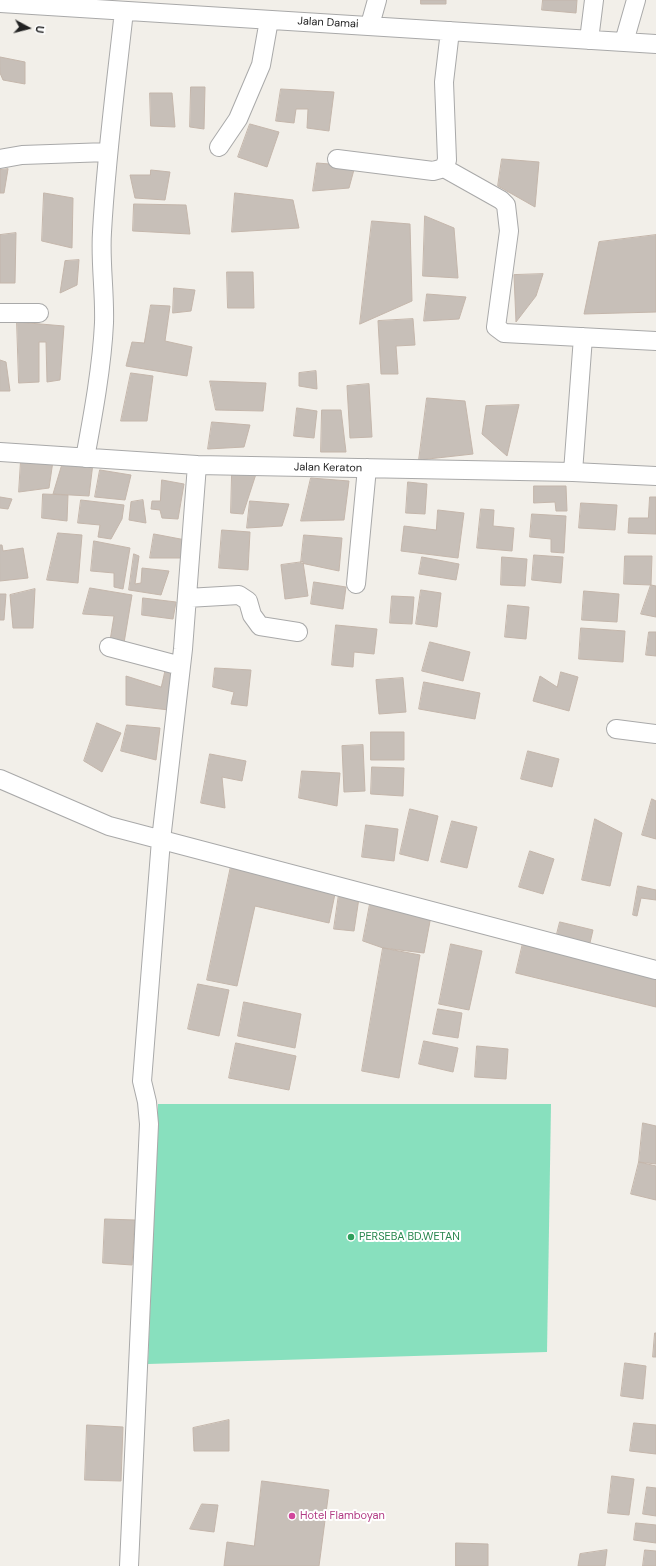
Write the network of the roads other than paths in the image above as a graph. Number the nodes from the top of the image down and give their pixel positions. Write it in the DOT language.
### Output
graph roads {
  1 [pos="377,0"];
  2 [pos="594,0"];
  3 [pos="636,0"];
  4 [pos="0,3"];
  5 [pos="63,3"];
  6 [pos="124,11"];
  7 [pos="269,20"];
  8 [pos="370,26"];
  9 [pos="450,31"];
  10 [pos="590,40"];
  11 [pos="624,42"];
  12 [pos="656,44"];
  13 [pos="219,147"];
  14 [pos="108,152"];
  15 [pos="0,159"];
  16 [pos="337,159"];
  17 [pos="444,168"];
  18 [pos="0,313"];
  19 [pos="39,313"];
  20 [pos="583,337"];
  21 [pos="656,341"];
  22 [pos="0,452"];
  23 [pos="85,458"];
  24 [pos="197,465"];
  25 [pos="367,468"];
  26 [pos="574,472"];
  27 [pos="656,476"];
  28 [pos="356,584"];
  29 [pos="187,598"];
  30 [pos="298,632"];
  31 [pos="109,647"];
  32 [pos="181,666"];
  33 [pos="616,729"];
  34 [pos="656,734"];
  35 [pos="0,779"];
  36 [pos="162,840"];
  37 [pos="656,970"];
  38 [pos="129,1566"];
  1 -- 8 [label="street"];
  2 -- 10 [label="street"];
  3 -- 11 [label="street"];
  4 -- 5 [label="street, Jalan Damai"];
  5 -- 6 [label="street, Jalan Damai"];
  6 -- 7 [label="street, Jalan Damai"];
  6 -- 14 [label="street"];
  7 -- 8 [label="street, Jalan Damai"];
  7 -- 13 [label="street"];
  8 -- 9 [label="street, Jalan Damai"];
  9 -- 10 [label="street, Jalan Damai"];
  9 -- 17 [label="street"];
  10 -- 11 [label="street, Jalan Damai"];
  11 -- 12 [label="street, Jalan Damai"];
  14 -- 15 [label="street"];
  14 -- 23 [label="street"];
  16 -- 17 [label="street"];
  17 -- 20 [label="street"];
  18 -- 19 [label="street"];
  20 -- 21 [label="street"];
  20 -- 26 [label="street"];
  22 -- 23 [label="street, Jalan Keraton"];
  23 -- 24 [label="street, Jalan Keraton"];
  24 -- 25 [label="street, Jalan Keraton"];
  24 -- 29 [label="street"];
  25 -- 26 [label="street, Jalan Keraton"];
  25 -- 28 [label="street"];
  26 -- 27 [label="street, Jalan Keraton"];
  29 -- 30 [label="street"];
  29 -- 32 [label="street"];
  31 -- 32 [label="street"];
  32 -- 36 [label="street"];
  33 -- 34 [label="street"];
  35 -- 36 [label="street"];
  36 -- 37 [label="street"];
  36 -- 38 [label="street"];
}
